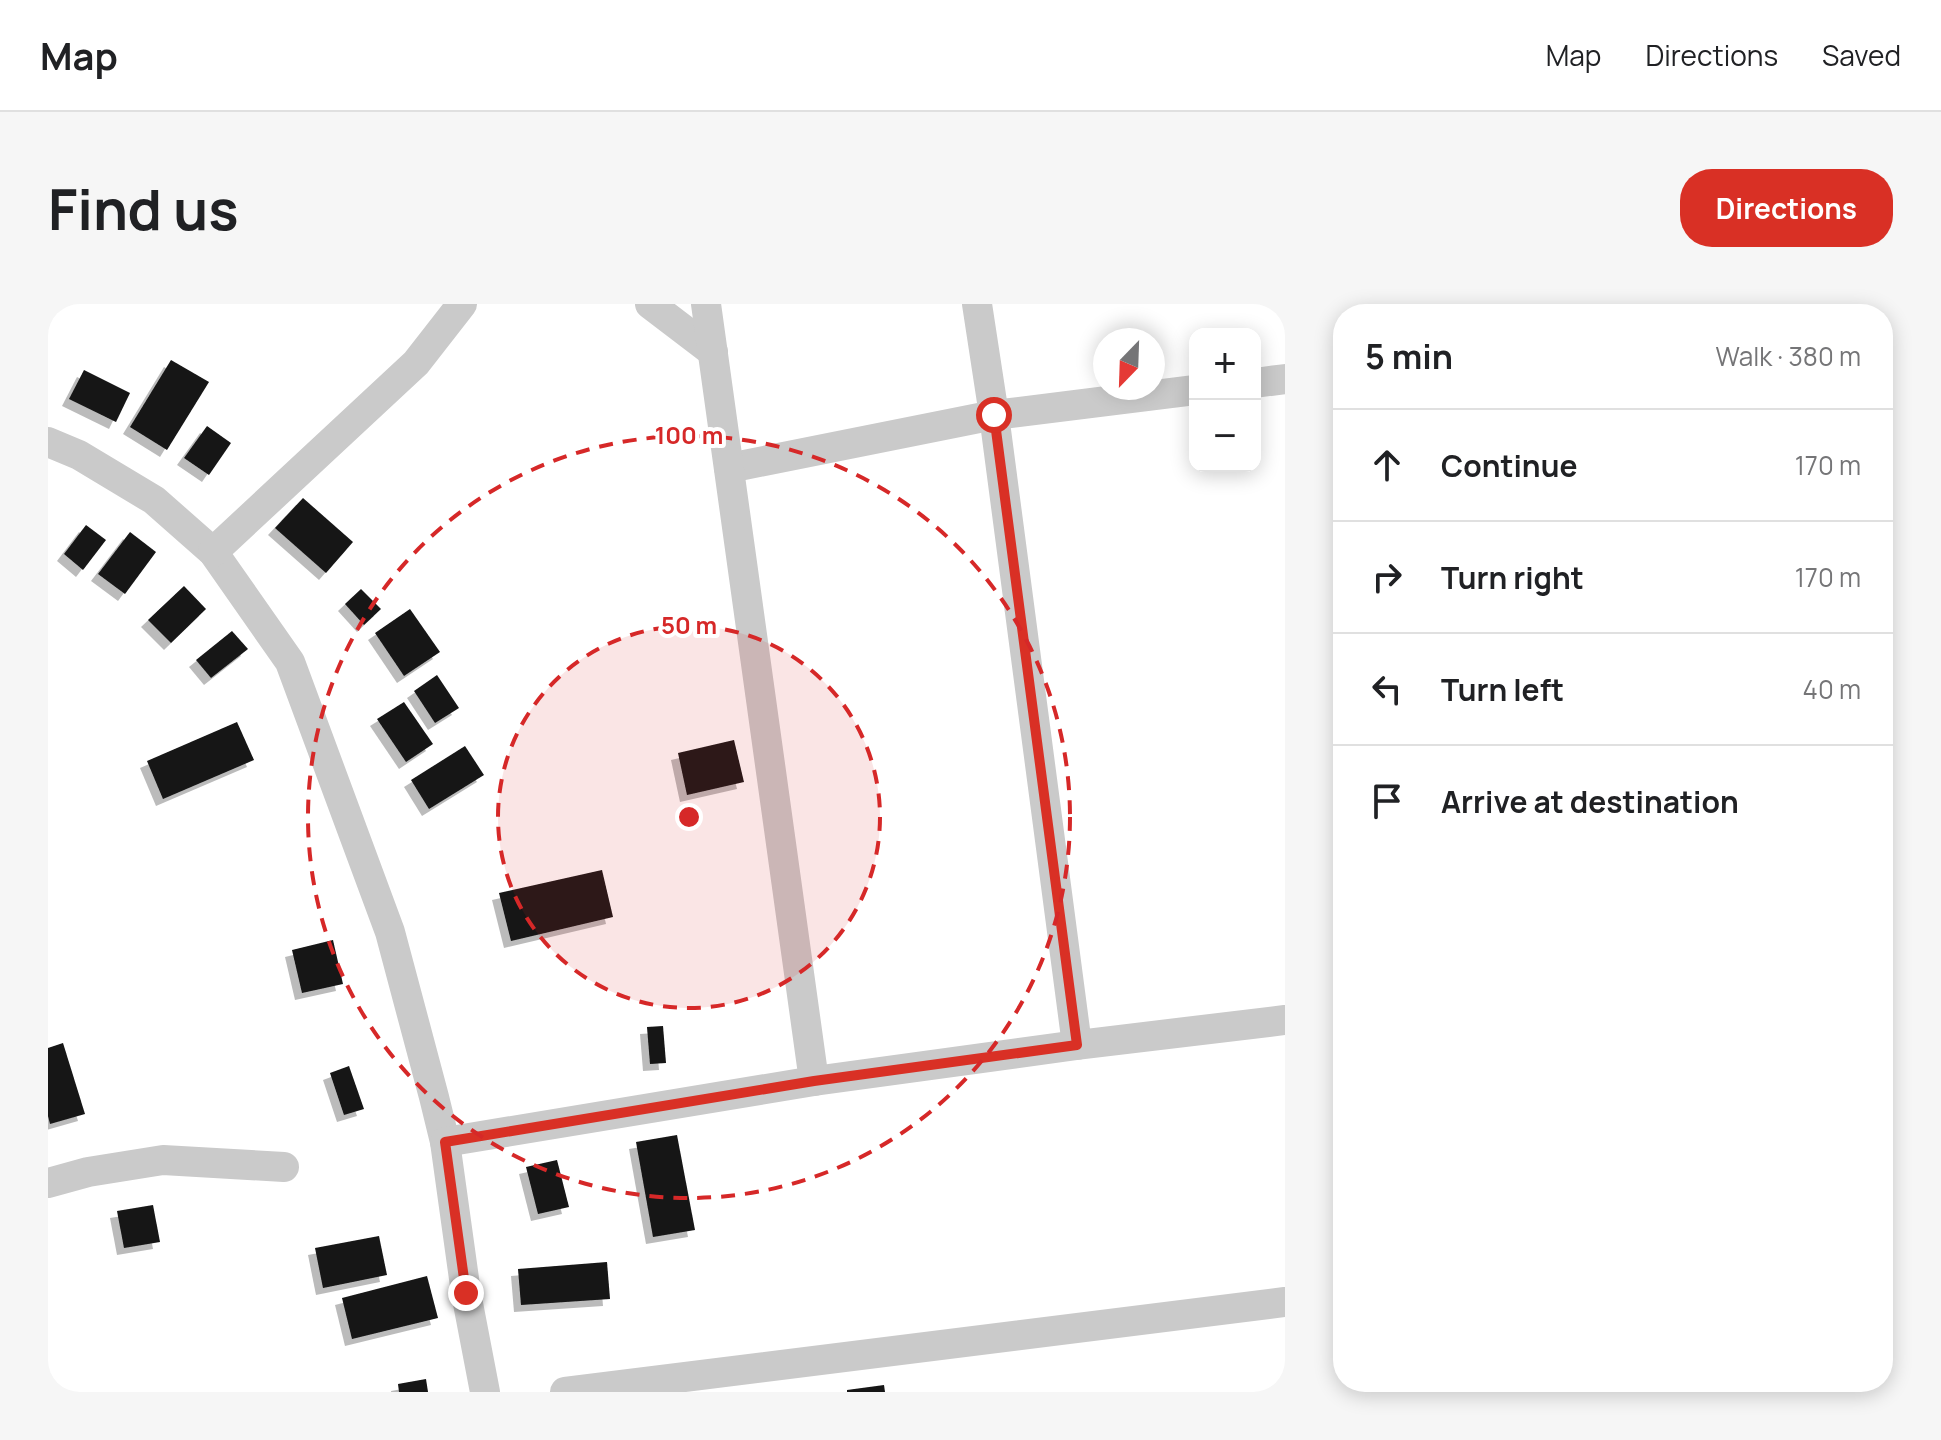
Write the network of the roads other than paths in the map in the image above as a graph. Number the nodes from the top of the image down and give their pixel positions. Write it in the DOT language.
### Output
graph roads {
  1 [pos="462,304"];
  2 [pos="650,304"];
  3 [pos="706,304"];
  4 [pos="977,304"];
  5 [pos="713,352"];
  6 [pos="1285,379"];
  7 [pos="1261,382"];
  8 [pos="1189,391"];
  9 [pos="994,415"];
  10 [pos="48,442"];
  11 [pos="729,468"];
  12 [pos="213,552"];
  13 [pos="1285,1020"];
  14 [pos="1077,1045"];
  15 [pos="814,1081"];
  16 [pos="445,1142"];
  17 [pos="284,1167"];
  18 [pos="48,1183"];
  19 [pos="1285,1302"];
  20 [pos="485,1392"];
  21 [pos="565,1392"];
  1 -- 12 [label="street"];
  2 -- 5 [label="street"];
  3 -- 5 [label="street"];
  4 -- 9 [label="street"];
  5 -- 11 [label="street"];
  6 -- 7 [label="street"];
  8 -- 9 [label="street"];
  9 -- 11 [label="street"];
  9 -- 14 [label="street"];
  10 -- 12 [label="street"];
  11 -- 15 [label="street"];
  12 -- 16 [label="street"];
  13 -- 14 [label="street"];
  14 -- 15 [label="street"];
  15 -- 16 [label="street"];
  16 -- 20 [label="street"];
  17 -- 18 [label="street"];
  19 -- 21 [label="street"];
}
